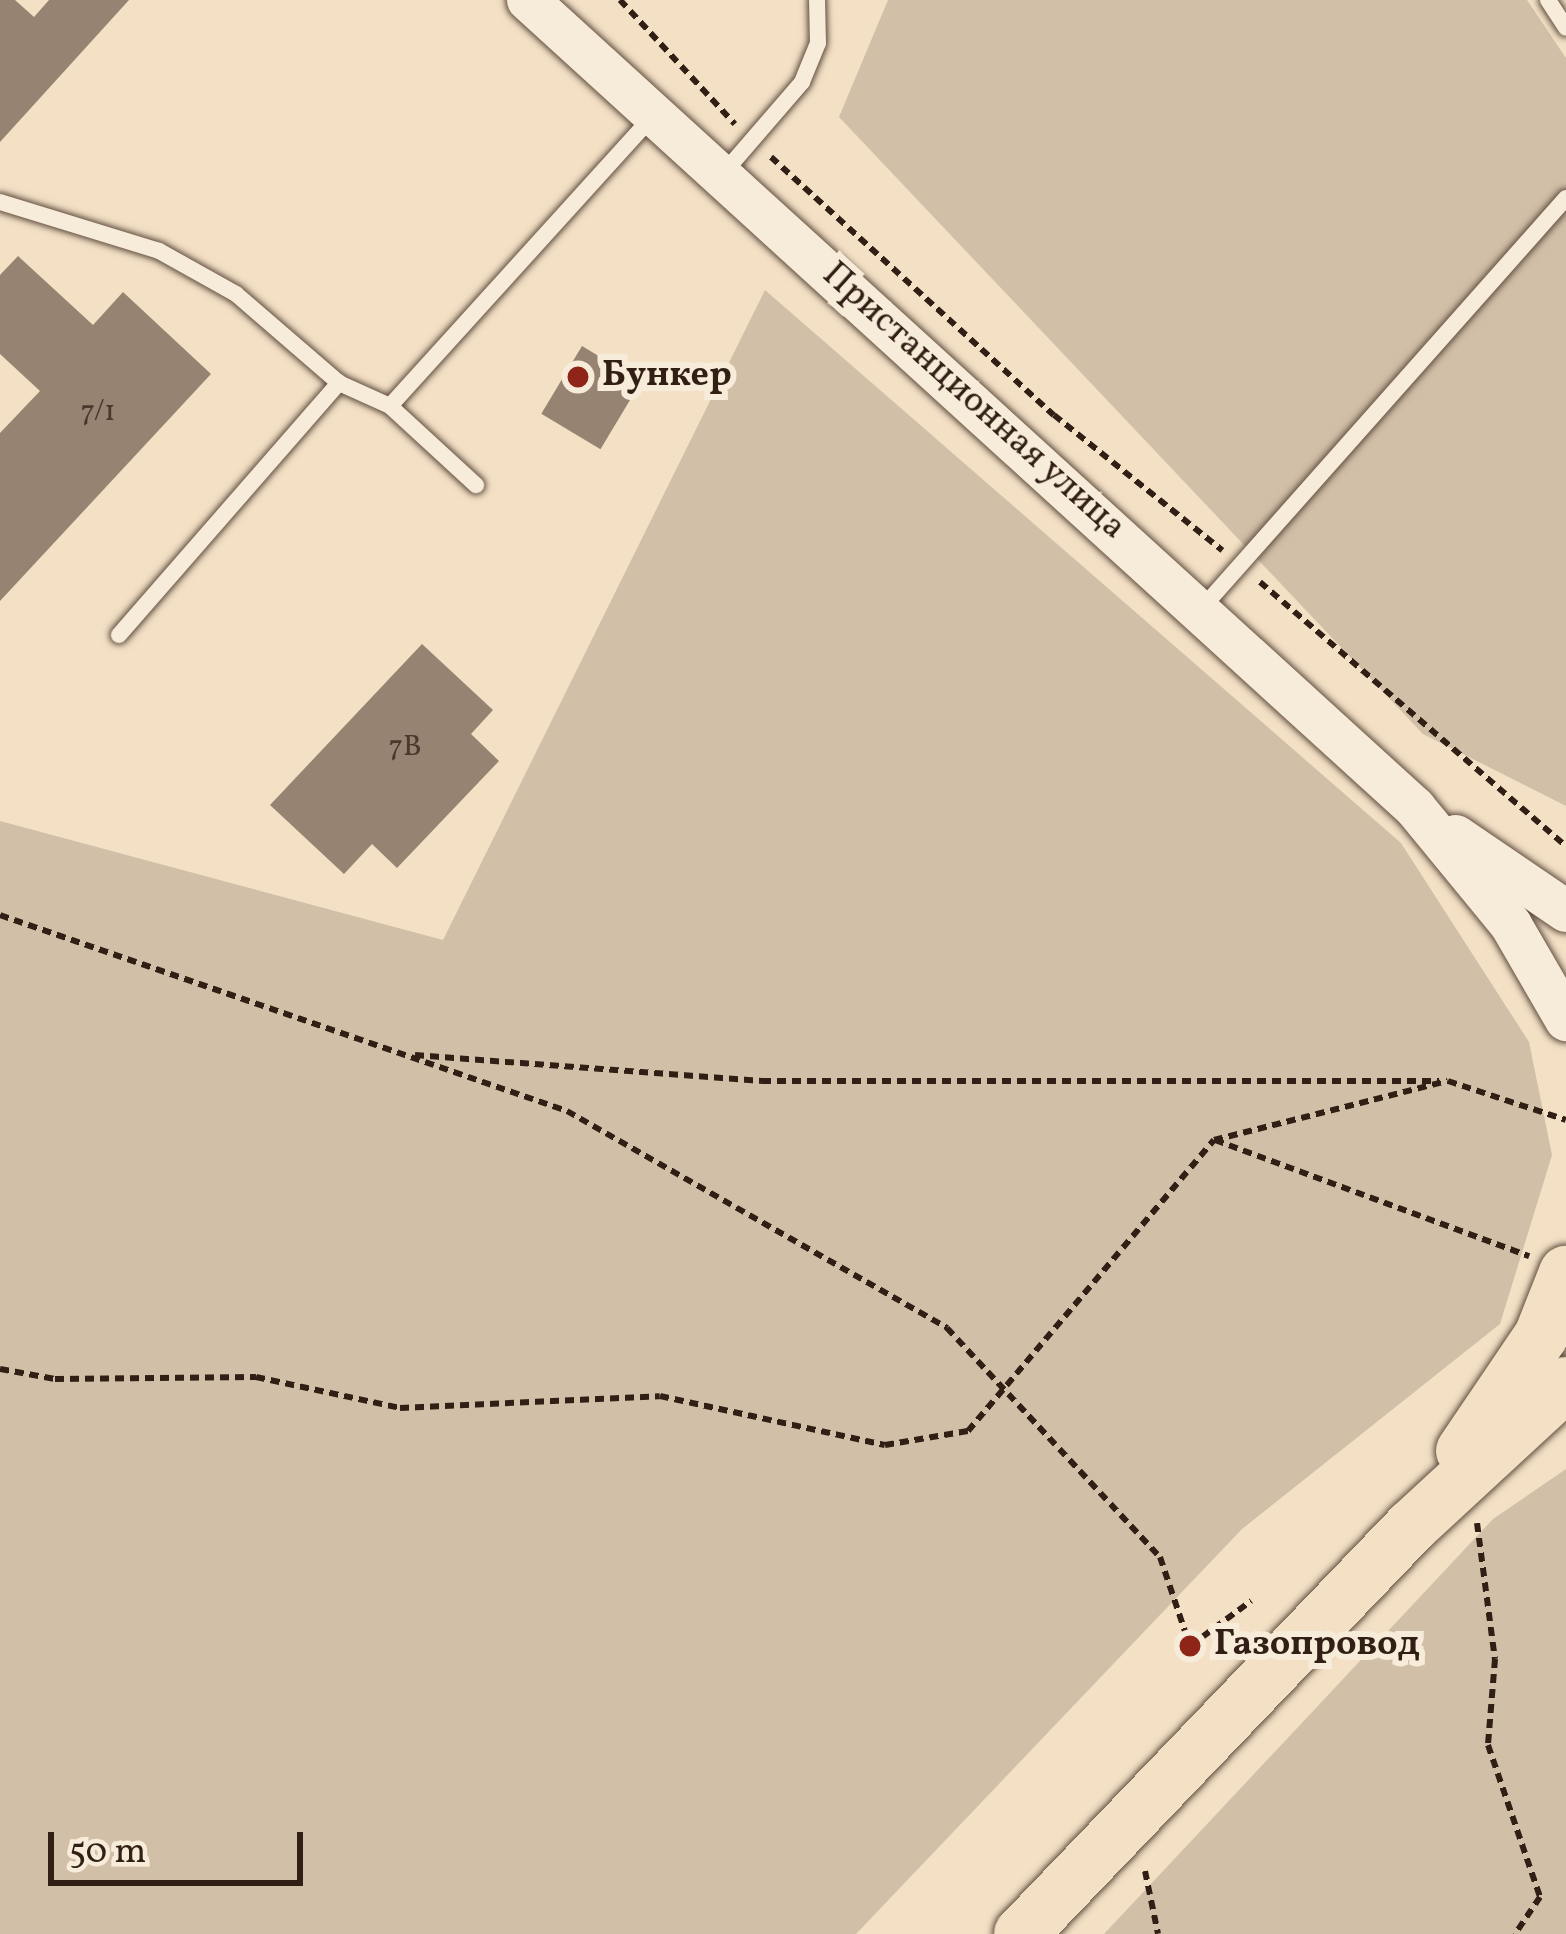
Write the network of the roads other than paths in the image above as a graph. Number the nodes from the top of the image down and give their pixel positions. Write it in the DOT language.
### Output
graph roads {
  1 [pos="528,0"];
  2 [pos="818,0"];
  3 [pos="1548,0"];
  4 [pos="1566,28"];
  5 [pos="654,115"];
  6 [pos="721,177"];
  7 [pos="1566,198"];
  8 [pos="1,199"];
  9 [pos="338,383"];
  10 [pos="390,406"];
  11 [pos="476,485"];
  12 [pos="1203,607"];
  13 [pos="119,635"];
  14 [pos="1415,808"];
  15 [pos="1566,911"];
  16 [pos="1566,1020"];
  17 [pos="1555,1267"];
  18 [pos="1566,1384"];
  19 [pos="1411,1527"];
  20 [pos="1021,1934"];
  1 -- 5 [label="street, Пристанционная улица"];
  2 -- 6 [label="lane"];
  3 -- 4 [label="lane"];
  5 -- 6 [label="street, Пристанционная улица"];
  5 -- 10 [label="lane"];
  6 -- 12 [label="street, Пристанционная улица"];
  7 -- 12 [label="lane"];
  8 -- 9 [label="lane"];
  9 -- 10 [label="lane"];
  9 -- 13 [label="lane"];
  10 -- 11 [label="lane"];
  12 -- 14 [label="street, Пристанционная улица"];
  14 -- 15 [label="street, Пристанционная улица"];
  14 -- 16 [label="street, Пристанционная улица"];
  17 -- 19 [label="main road"];
  18 -- 19 [label="main road"];
  19 -- 20 [label="main road"];
}
